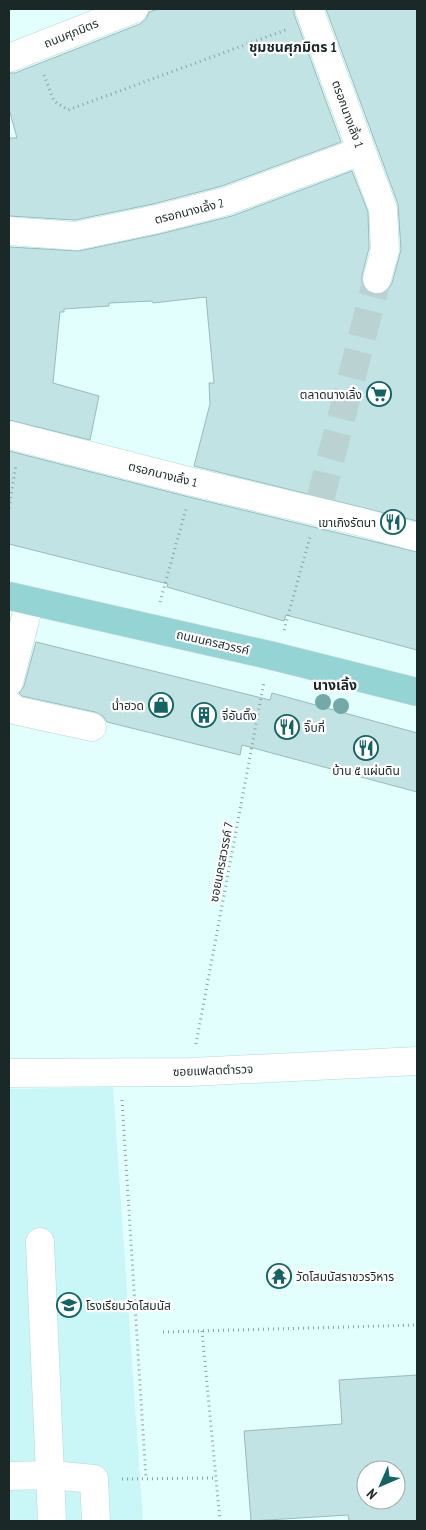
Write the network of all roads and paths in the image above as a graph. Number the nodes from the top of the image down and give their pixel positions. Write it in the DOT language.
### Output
graph roads {
  1 [pos="134,9"];
  2 [pos="311,14"];
  3 [pos="34,48"];
  4 [pos="9,58"];
  5 [pos="362,151"];
  6 [pos="9,231"];
  7 [pos="377,279"];
  8 [pos="14,436"];
  9 [pos="193,482"];
  10 [pos="318,506"];
  11 [pos="9,508"];
  12 [pos="417,537"];
  13 [pos="19,598"];
  14 [pos="153,629"];
  15 [pos="273,656"];
  16 [pos="9,682"];
  17 [pos="417,692"];
  18 [pos="9,705"];
  19 [pos="92,727"];
  20 [pos="417,1061"];
  21 [pos="120,1072"];
  22 [pos="191,1072"];
  23 [pos="9,1073"];
  24 [pos="40,1242"];
  25 [pos="417,1325"];
  26 [pos="202,1331"];
  27 [pos="163,1332"];
  28 [pos="9,1476"];
  29 [pos="51,1476"];
  30 [pos="217,1478"];
  31 [pos="94,1479"];
  32 [pos="146,1479"];
  33 [pos="52,1521"];
  34 [pos="96,1521"];
  35 [pos="220,1521"];
  1 -- 3 [label="street, ถนนศุภมิตร"];
  2 -- 3 [label="path"];
  2 -- 5 [label="street, ตรอกนางเลิ้ง 1"];
  3 -- 4 [label="street, ถนนศุภมิตร"];
  5 -- 6 [label="street, ตรอกนางเลิ้ง 2"];
  5 -- 7 [label="street, ตรอกนางเลิ้ง 1"];
  8 -- 9 [label="street, ตรอกนางเลิ้ง 1"];
  8 -- 11 [label="path"];
  9 -- 10 [label="street, ตรอกนางเลิ้ง 1"];
  9 -- 14 [label="path"];
  10 -- 12 [label="street, ตรอกนางเลิ้ง 1"];
  10 -- 15 [label="path, ซอยนครสวรรค์ 7"];
  13 -- 14 [label="main road, ถนนนครสวรรค์"];
  13 -- 16 [label="street"];
  14 -- 15 [label="main road, ถนนนครสวรรค์"];
  15 -- 17 [label="main road, ถนนนครสวรรค์"];
  15 -- 22 [label="path, ซอยนครสวรรค์ 7"];
  18 -- 19 [label="street"];
  20 -- 22 [label="street, ซอยแฟลตตำรวจ"];
  21 -- 22 [label="street, ซอยแฟลตตำรวจ"];
  21 -- 23 [label="street, ซอยแฟลตตำรวจ"];
  21 -- 32 [label="path"];
  24 -- 29 [label="street"];
  25 -- 26 [label="path"];
  26 -- 27 [label="path"];
  26 -- 30 [label="path"];
  28 -- 29 [label="street"];
  29 -- 31 [label="street"];
  29 -- 33 [label="street"];
  30 -- 32 [label="path"];
  30 -- 35 [label="path"];
  31 -- 32 [label="path"];
  31 -- 34 [label="street"];
}
